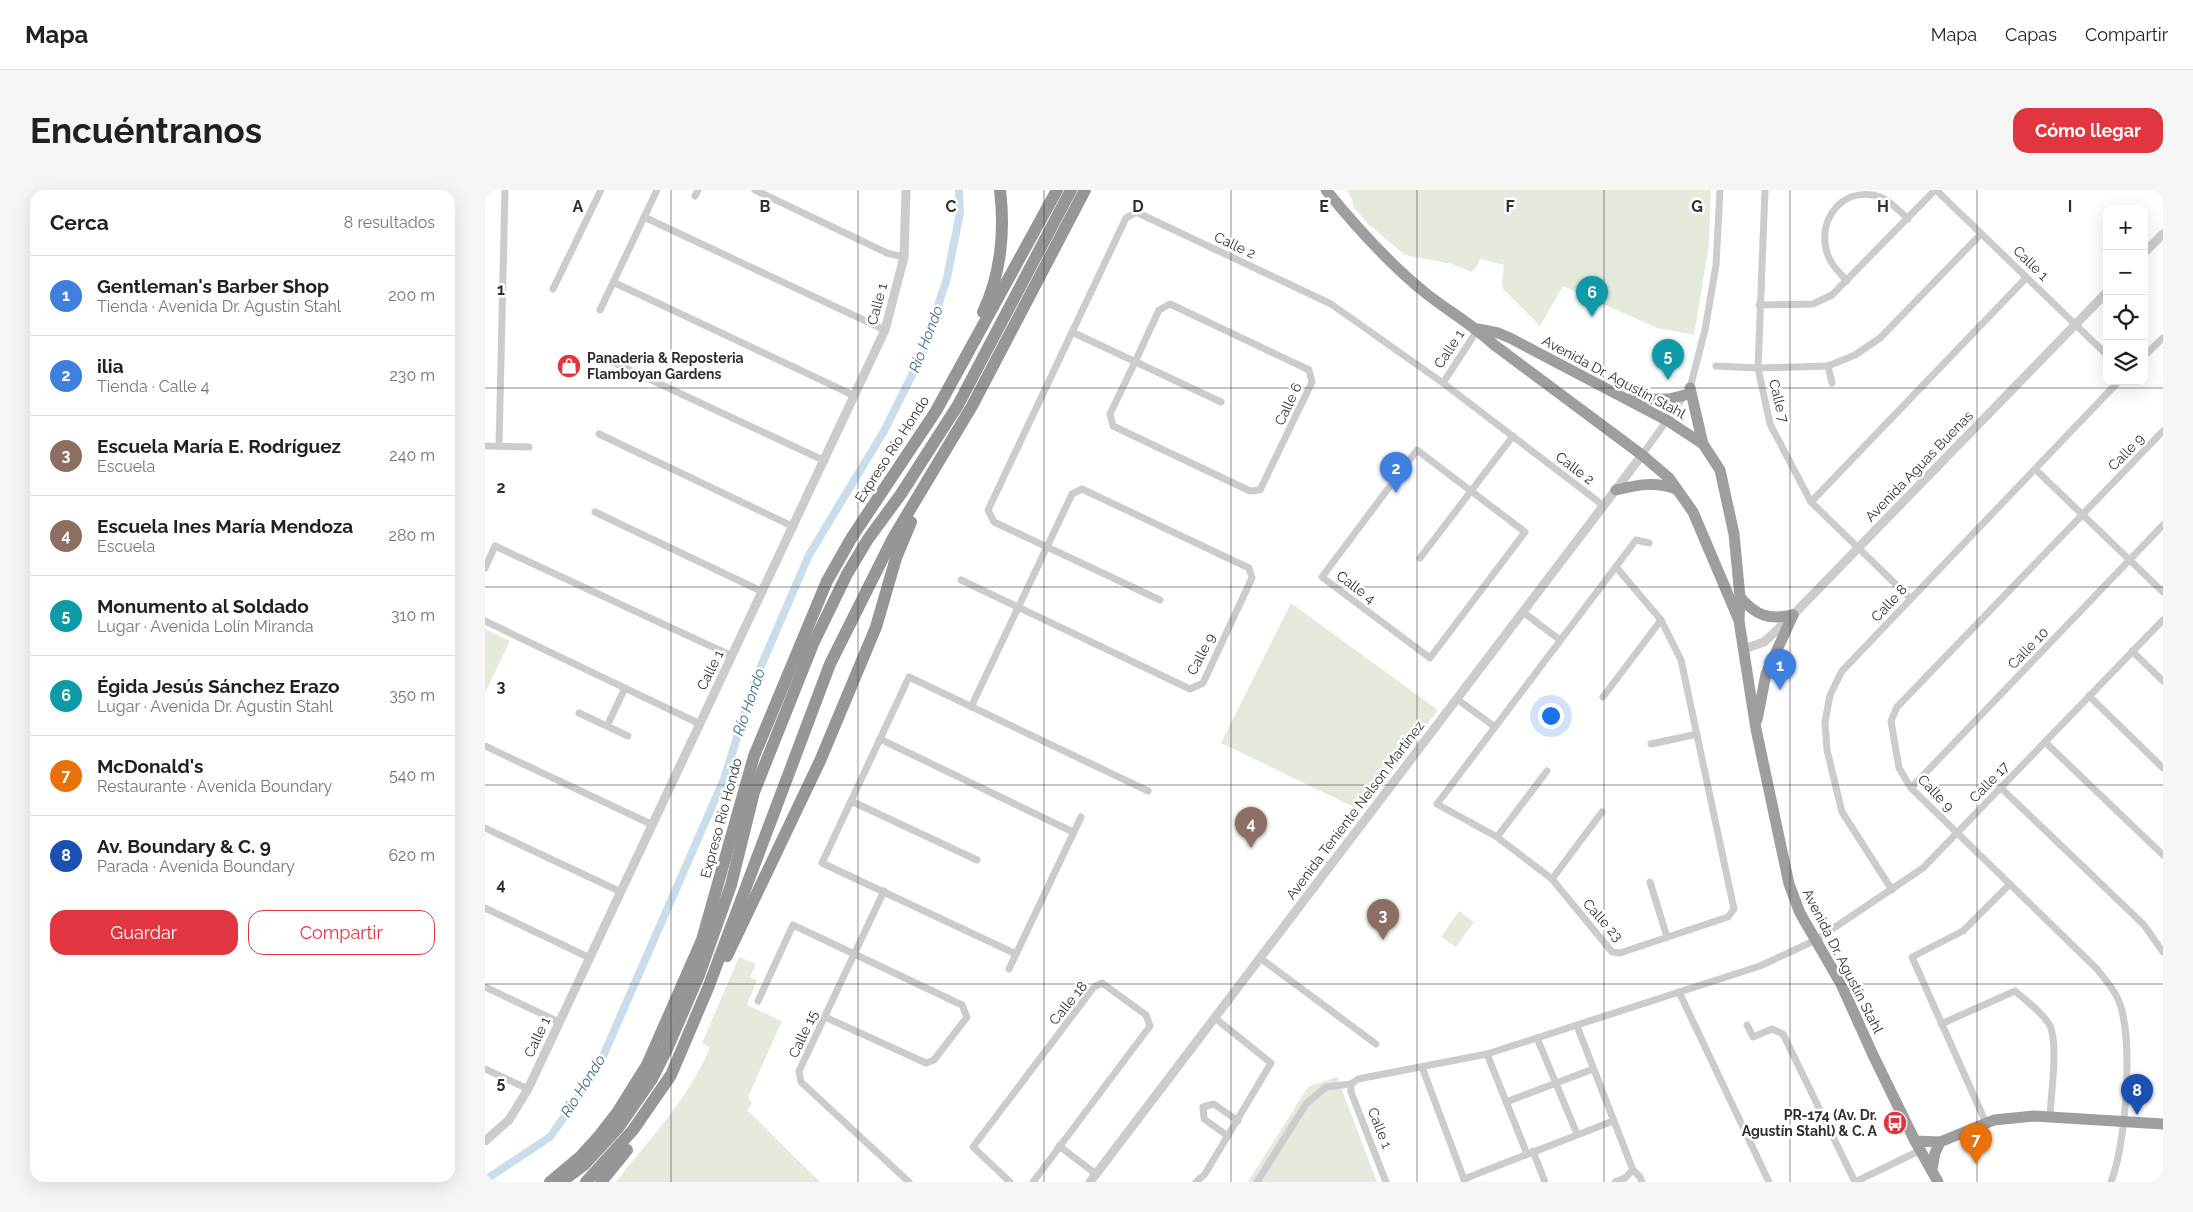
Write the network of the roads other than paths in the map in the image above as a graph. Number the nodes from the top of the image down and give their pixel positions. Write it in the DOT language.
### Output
graph roads {
  1 [pos="505,190"];
  2 [pos="601,190"];
  3 [pos="657,190"];
  4 [pos="755,190"];
  5 [pos="907,190"];
  6 [pos="1000,190"];
  7 [pos="1057,190"];
  8 [pos="1326,190"];
  9 [pos="1720,190"];
  10 [pos="1765,190"];
  11 [pos="1935,190"];
  12 [pos="1082,192"];
  13 [pos="644,217"];
  14 [pos="1908,219"];
  15 [pos="1981,234"];
  16 [pos="2163,234"];
  17 [pos="2147,250"];
  18 [pos="904,257"];
  19 [pos="2026,278"];
  20 [pos="1847,281"];
  21 [pos="613,282"];
  22 [pos="553,289"];
  23 [pos="2104,295"];
  24 [pos="1759,305"];
  25 [pos="600,310"];
  26 [pos="2075,325"];
  27 [pos="1478,329"];
  28 [pos="885,330"];
  29 [pos="1072,332"];
  30 [pos="2163,338"];
  31 [pos="2103,351"];
  32 [pos="2148,352"];
  33 [pos="602,357"];
  34 [pos="1135,362"];
  35 [pos="962,365"];
  36 [pos="1716,366"];
  37 [pos="1828,366"];
  38 [pos="1758,368"];
  39 [pos="1832,383"];
  40 [pos="1443,384"];
  41 [pos="2115,385"];
  42 [pos="1688,392"];
  43 [pos="855,396"];
  44 [pos="1627,399"];
  45 [pos="1221,402"];
  46 [pos="1668,421"];
  47 [pos="2163,431"];
  48 [pos="599,434"];
  49 [pos="1513,436"];
  50 [pos="1703,444"];
  51 [pos="485,446"];
  52 [pos="499,446"];
  53 [pos="529,447"];
  54 [pos="945,453"];
  55 [pos="1642,455"];
  56 [pos="825,461"];
  57 [pos="2035,468"];
  58 [pos="1676,489"];
  59 [pos="1616,490"];
  60 [pos="1471,492"];
  61 [pos="1811,502"];
  62 [pos="1604,506"];
  63 [pos="595,512"];
  64 [pos="2083,514"];
  65 [pos="2163,525"];
  66 [pos="794,526"];
  67 [pos="1705,540"];
  68 [pos="1649,543"];
  69 [pos="1047,547"];
  70 [pos="1859,549"];
  71 [pos="1420,558"];
  72 [pos="2129,560"];
  73 [pos="1736,563"];
  74 [pos="1616,567"];
  75 [pos="485,568"];
  76 [pos="961,580"];
  77 [pos="763,592"];
  78 [pos="2163,592"];
  79 [pos="1740,598"];
  80 [pos="1910,598"];
  81 [pos="1160,600"];
  82 [pos="1018,608"];
  83 [pos="1523,612"];
  84 [pos="1793,615"];
  85 [pos="1661,620"];
  86 [pos="2163,620"];
  87 [pos="1739,621"];
  88 [pos="485,622"];
  89 [pos="1560,640"];
  90 [pos="1744,648"];
  91 [pos="2132,651"];
  92 [pos="732,656"];
  93 [pos="2163,681"];
  94 [pos="625,688"];
  95 [pos="2089,696"];
  96 [pos="1603,697"];
  97 [pos="1457,699"];
  98 [pos="971,707"];
  99 [pos="579,713"];
  100 [pos="810,714"];
  101 [pos="700,724"];
  102 [pos="607,726"];
  103 [pos="1495,727"];
  104 [pos="1756,729"];
  105 [pos="1697,734"];
  106 [pos="628,736"];
  107 [pos="880,739"];
  108 [pos="2045,742"];
  109 [pos="1651,744"];
  110 [pos="485,746"];
  111 [pos="2163,768"];
  112 [pos="1547,771"];
  113 [pos="1911,788"];
  114 [pos="2001,788"];
  115 [pos="1148,791"];
  116 [pos="851,800"];
  117 [pos="1602,812"];
  118 [pos="1081,817"];
  119 [pos="653,825"];
  120 [pos="485,828"];
  121 [pos="1073,832"];
  122 [pos="1957,833"];
  123 [pos="1497,837"];
  124 [pos="2163,855"];
  125 [pos="977,860"];
  126 [pos="1552,880"];
  127 [pos="1650,882"];
  128 [pos="2010,884"];
  129 [pos="1892,890"];
  130 [pos="884,891"];
  131 [pos="621,892"];
  132 [pos="485,908"];
  133 [pos="1667,937"];
  134 [pos="1816,940"];
  135 [pos="2163,952"];
  136 [pos="855,954"];
  137 [pos="1016,954"];
  138 [pos="590,958"];
  139 [pos="1260,958"];
  140 [pos="1009,969"];
  141 [pos="485,987"];
  142 [pos="708,988"];
  143 [pos="1679,992"];
  144 [pos="758,1001"];
  145 [pos="825,1017"];
  146 [pos="1215,1018"];
  147 [pos="559,1022"];
  148 [pos="1941,1024"];
  149 [pos="1747,1025"];
  150 [pos="1577,1026"];
  151 [pos="1537,1038"];
  152 [pos="1376,1044"];
  153 [pos="1487,1054"];
  154 [pos="1422,1067"];
  155 [pos="485,1069"];
  156 [pos="1593,1069"];
  157 [pos="1555,1083"];
  158 [pos="667,1084"];
  159 [pos="1351,1084"];
  160 [pos="528,1089"];
  161 [pos="1506,1102"];
  162 [pos="2050,1116"];
  163 [pos="1238,1120"];
  164 [pos="1613,1120"];
  165 [pos="2124,1121"];
  166 [pos="1986,1123"];
  167 [pos="2163,1124"];
  168 [pos="1577,1134"];
  169 [pos="1228,1136"];
  170 [pos="485,1141"];
  171 [pos="1941,1142"];
  172 [pos="1059,1146"];
  173 [pos="1918,1146"];
  174 [pos="1530,1153"];
  175 [pos="1633,1170"];
  176 [pos="1932,1170"];
  177 [pos="1093,1178"];
  178 [pos="1464,1181"];
  179 [pos="550,1182"];
  180 [pos="561,1182"];
  181 [pos="571,1182"];
  182 [pos="586,1182"];
  183 [pos="601,1182"];
  184 [pos="909,1182"];
  185 [pos="1010,1182"];
  186 [pos="1033,1182"];
  187 [pos="1196,1182"];
  188 [pos="1257,1182"];
  189 [pos="1386,1182"];
  190 [pos="1545,1182"];
  191 [pos="1615,1182"];
  192 [pos="1642,1182"];
  193 [pos="1769,1182"];
  194 [pos="1855,1182"];
  195 [pos="1938,1182"];
  196 [pos="2111,1182"];
  1 -- 52 [label="street"];
  2 -- 22 [label="street"];
  3 -- 13 [label="street"];
  4 -- 18 [label="street"];
  5 -- 18 [label="street, Calle 1"];
  6 -- 35 [label="highway"];
  7 -- 35 [label="highway, Expreso Río Hondo"];
  8 -- 27 [label="highway, Avenida Dr. Agustín Stahl"];
  9 -- 42 [label="street"];
  10 -- 24 [label="street, Calle 7"];
  11 -- 14 [label="street"];
  11 -- 15 [label="street, Calle 1"];
  12 -- 54 [label="highway"];
  12 -- 180 [label="highway"];
  13 -- 21 [label="street"];
  13 -- 28 [label="street"];
  14 -- 20 [label="street"];
  14 -- 20 [label="street"];
  15 -- 19 [label="street, Calle 1"];
  15 -- 37 [label="street"];
  16 -- 17 [label="street"];
  18 -- 28 [label="street, Calle 1"];
  19 -- 26 [label="street, Calle 1"];
  19 -- 61 [label="street"];
  20 -- 24 [label="street"];
  21 -- 25 [label="street"];
  21 -- 43 [label="street"];
  23 -- 26 [label="street, Avenida Aguas Buenas"];
  24 -- 38 [label="street, Calle 7"];
  26 -- 31 [label="street, Calle 1"];
  26 -- 70 [label="street, Avenida Aguas Buenas"];
  27 -- 40 [label="street, Calle 1"];
  27 -- 44 [label="highway, Avenida Dr. Agustín Stahl"];
  27 -- 55 [label="highway, Avenida Dr. Agustín Stahl"];
  28 -- 43 [label="street, Calle 1"];
  29 -- 34 [label="street"];
  29 -- 40 [label="street, Calle 2"];
  29 -- 69 [label="street, Calle 2"];
  30 -- 32 [label="street"];
  33 -- 56 [label="street"];
  34 -- 34 [label="street, Calle 6"];
  34 -- 45 [label="street"];
  35 -- 179 [label="highway, Expreso Río Hondo"];
  36 -- 38 [label="street"];
  37 -- 38 [label="street"];
  37 -- 39 [label="street"];
  38 -- 61 [label="street, Calle 7"];
  40 -- 49 [label="street, Calle 2"];
  41 -- 57 [label="street, Calle 8"];
  42 -- 44 [label="highway"];
  42 -- 46 [label="street"];
  42 -- 50 [label="highway"];
  43 -- 56 [label="street, Calle 1"];
  44 -- 46 [label="highway, Avenida Dr. Agustín Stahl"];
  46 -- 50 [label="highway, Avenida Dr. Agustín Stahl"];
  46 -- 55 [label="street"];
  47 -- 64 [label="street, Calle 9"];
  48 -- 66 [label="street"];
  49 -- 60 [label="street"];
  49 -- 62 [label="street, Calle 2"];
  50 -- 73 [label="highway, Avenida Dr. Agustín Stahl"];
  51 -- 52 [label="street"];
  52 -- 53 [label="street"];
  54 -- 100 [label="highway"];
  54 -- 142 [label="highway"];
  55 -- 58 [label="highway, Avenida Dr. Agustín Stahl"];
  55 -- 59 [label="street, Avenida Teniente Nelson Martínez"];
  56 -- 66 [label="street, Calle 1"];
  57 -- 64 [label="street"];
  57 -- 80 [label="street, Calle 8"];
  58 -- 59 [label="highway"];
  58 -- 67 [label="highway, Avenida Dr. Agustín Stahl"];
  59 -- 62 [label="street, Avenida Teniente Nelson Martínez"];
  60 -- 60 [label="street, Calle 4"];
  60 -- 71 [label="street"];
  61 -- 70 [label="street, Calle 7"];
  62 -- 83 [label="street, Avenida Teniente Nelson Martínez"];
  63 -- 77 [label="street"];
  64 -- 72 [label="street"];
  64 -- 113 [label="street, Calle 9"];
  65 -- 72 [label="street, Calle 10"];
  66 -- 77 [label="street, Calle 1"];
  67 -- 73 [label="highway"];
  67 -- 87 [label="highway, Avenida Dr. Agustín Stahl"];
  68 -- 74 [label="street, Calle 23"];
  69 -- 81 [label="street"];
  69 -- 82 [label="street"];
  69 -- 82 [label="street, Calle 9"];
  70 -- 80 [label="street, Calle 7"];
  70 -- 84 [label="street, Avenida Aguas Buenas"];
  72 -- 78 [label="street"];
  72 -- 113 [label="street, Calle 10"];
  73 -- 79 [label="highway, Avenida Dr. Agustín Stahl"];
  74 -- 85 [label="street, Calle 23"];
  74 -- 89 [label="street, Calle 23"];
  75 -- 92 [label="street"];
  76 -- 82 [label="street, Calle 9"];
  77 -- 92 [label="street, Calle 1"];
  79 -- 84 [label="highway"];
  79 -- 87 [label="highway, Avenida Dr. Agustín Stahl"];
  80 -- 129 [label="street, Calle 8"];
  82 -- 98 [label="street"];
  83 -- 89 [label="street"];
  83 -- 97 [label="street, Avenida Teniente Nelson Martínez"];
  84 -- 90 [label="street, Avenida Aguas Buenas"];
  84 -- 104 [label="highway"];
  85 -- 96 [label="street"];
  85 -- 105 [label="street, Calle 23"];
  86 -- 91 [label="street, Calle 17"];
  87 -- 90 [label="highway, Avenida Dr. Agustín Stahl"];
  88 -- 94 [label="street"];
  89 -- 103 [label="street, Calle 23"];
  90 -- 104 [label="highway, Avenida Dr. Agustín Stahl"];
  91 -- 93 [label="street"];
  91 -- 95 [label="street, Calle 17"];
  92 -- 101 [label="street, Calle 1"];
  94 -- 101 [label="street"];
  94 -- 102 [label="street"];
  95 -- 108 [label="street, Calle 17"];
  95 -- 111 [label="street"];
  97 -- 103 [label="street"];
  97 -- 139 [label="street, Avenida Teniente Nelson Martínez"];
  98 -- 107 [label="street"];
  98 -- 115 [label="street"];
  99 -- 102 [label="street"];
  100 -- 142 [label="highway"];
  100 -- 181 [label="highway"];
  101 -- 119 [label="street, Calle 1"];
  102 -- 106 [label="street"];
  103 -- 123 [label="street, Calle 23"];
  104 -- 134 [label="highway, Avenida Dr. Agustín Stahl"];
  105 -- 109 [label="street"];
  105 -- 133 [label="street, Calle 23"];
  107 -- 116 [label="street"];
  107 -- 121 [label="street"];
  108 -- 114 [label="street, Calle 17"];
  108 -- 124 [label="street"];
  110 -- 119 [label="street"];
  112 -- 123 [label="street"];
  113 -- 122 [label="street, Calle 9"];
  114 -- 122 [label="street, Calle 17"];
  114 -- 135 [label="street"];
  116 -- 125 [label="street"];
  116 -- 130 [label="street"];
  117 -- 126 [label="street"];
  118 -- 121 [label="street"];
  119 -- 131 [label="street, Calle 1"];
  120 -- 131 [label="street"];
  121 -- 137 [label="street"];
  122 -- 128 [label="street, Calle 9"];
  122 -- 129 [label="street, Calle 17"];
  123 -- 126 [label="street, Calle 23"];
  126 -- 133 [label="street, Calle 23"];
  127 -- 133 [label="street"];
  128 -- 148 [label="street"];
  128 -- 165 [label="street, Calle 9"];
  129 -- 134 [label="street, Calle 17"];
  130 -- 136 [label="street, Calle 15"];
  130 -- 137 [label="street"];
  131 -- 138 [label="street, Calle 1"];
  132 -- 138 [label="street"];
  134 -- 143 [label="street, Calle 17"];
  134 -- 173 [label="highway, Avenida Dr. Agustín Stahl"];
  136 -- 144 [label="street"];
  136 -- 145 [label="street, Calle 15"];
  136 -- 145 [label="street"];
  137 -- 140 [label="street"];
  138 -- 147 [label="street, Calle 1"];
  139 -- 146 [label="street, Avenida Teniente Nelson Martínez"];
  139 -- 152 [label="street"];
  141 -- 147 [label="street"];
  142 -- 158 [label="highway"];
  143 -- 150 [label="street, Calle 17"];
  143 -- 193 [label="street"];
  145 -- 184 [label="street, Calle 15"];
  146 -- 163 [label="street"];
  146 -- 177 [label="street, Avenida Teniente Nelson Martínez"];
  147 -- 160 [label="street, Calle 1"];
  148 -- 162 [label="street"];
  148 -- 166 [label="street"];
  149 -- 194 [label="street"];
  150 -- 151 [label="street, Calle 17"];
  150 -- 156 [label="street"];
  151 -- 153 [label="street, Calle 17"];
  151 -- 157 [label="street"];
  153 -- 154 [label="street, Calle 17"];
  153 -- 161 [label="street"];
  154 -- 159 [label="street, Calle 17"];
  154 -- 178 [label="street"];
  155 -- 160 [label="street"];
  156 -- 157 [label="street"];
  156 -- 164 [label="street"];
  157 -- 161 [label="street"];
  157 -- 168 [label="street"];
  158 -- 182 [label="highway"];
  158 -- 183 [label="highway"];
  159 -- 188 [label="street, Calle 17"];
  159 -- 189 [label="street, Calle 1"];
  160 -- 170 [label="street, Calle 1"];
  161 -- 174 [label="street"];
  162 -- 165 [label="highway"];
  162 -- 166 [label="highway"];
  163 -- 169 [label="street"];
  163 -- 169 [label="street"];
  164 -- 168 [label="street"];
  164 -- 175 [label="street"];
  165 -- 167 [label="highway"];
  165 -- 196 [label="street, Calle 9"];
  166 -- 171 [label="highway"];
  168 -- 174 [label="street"];
  169 -- 187 [label="street"];
  171 -- 173 [label="highway"];
  171 -- 176 [label="highway"];
  172 -- 177 [label="street"];
  172 -- 185 [label="street, Calle 18"];
  172 -- 186 [label="street, Calle 18"];
  173 -- 176 [label="highway, Avenida Dr. Agustín Stahl"];
  173 -- 194 [label="street"];
  174 -- 178 [label="street"];
  174 -- 190 [label="street"];
  175 -- 191 [label="street"];
  175 -- 192 [label="street"];
  176 -- 195 [label="highway, Avenida Dr. Agustín Stahl"];
}
